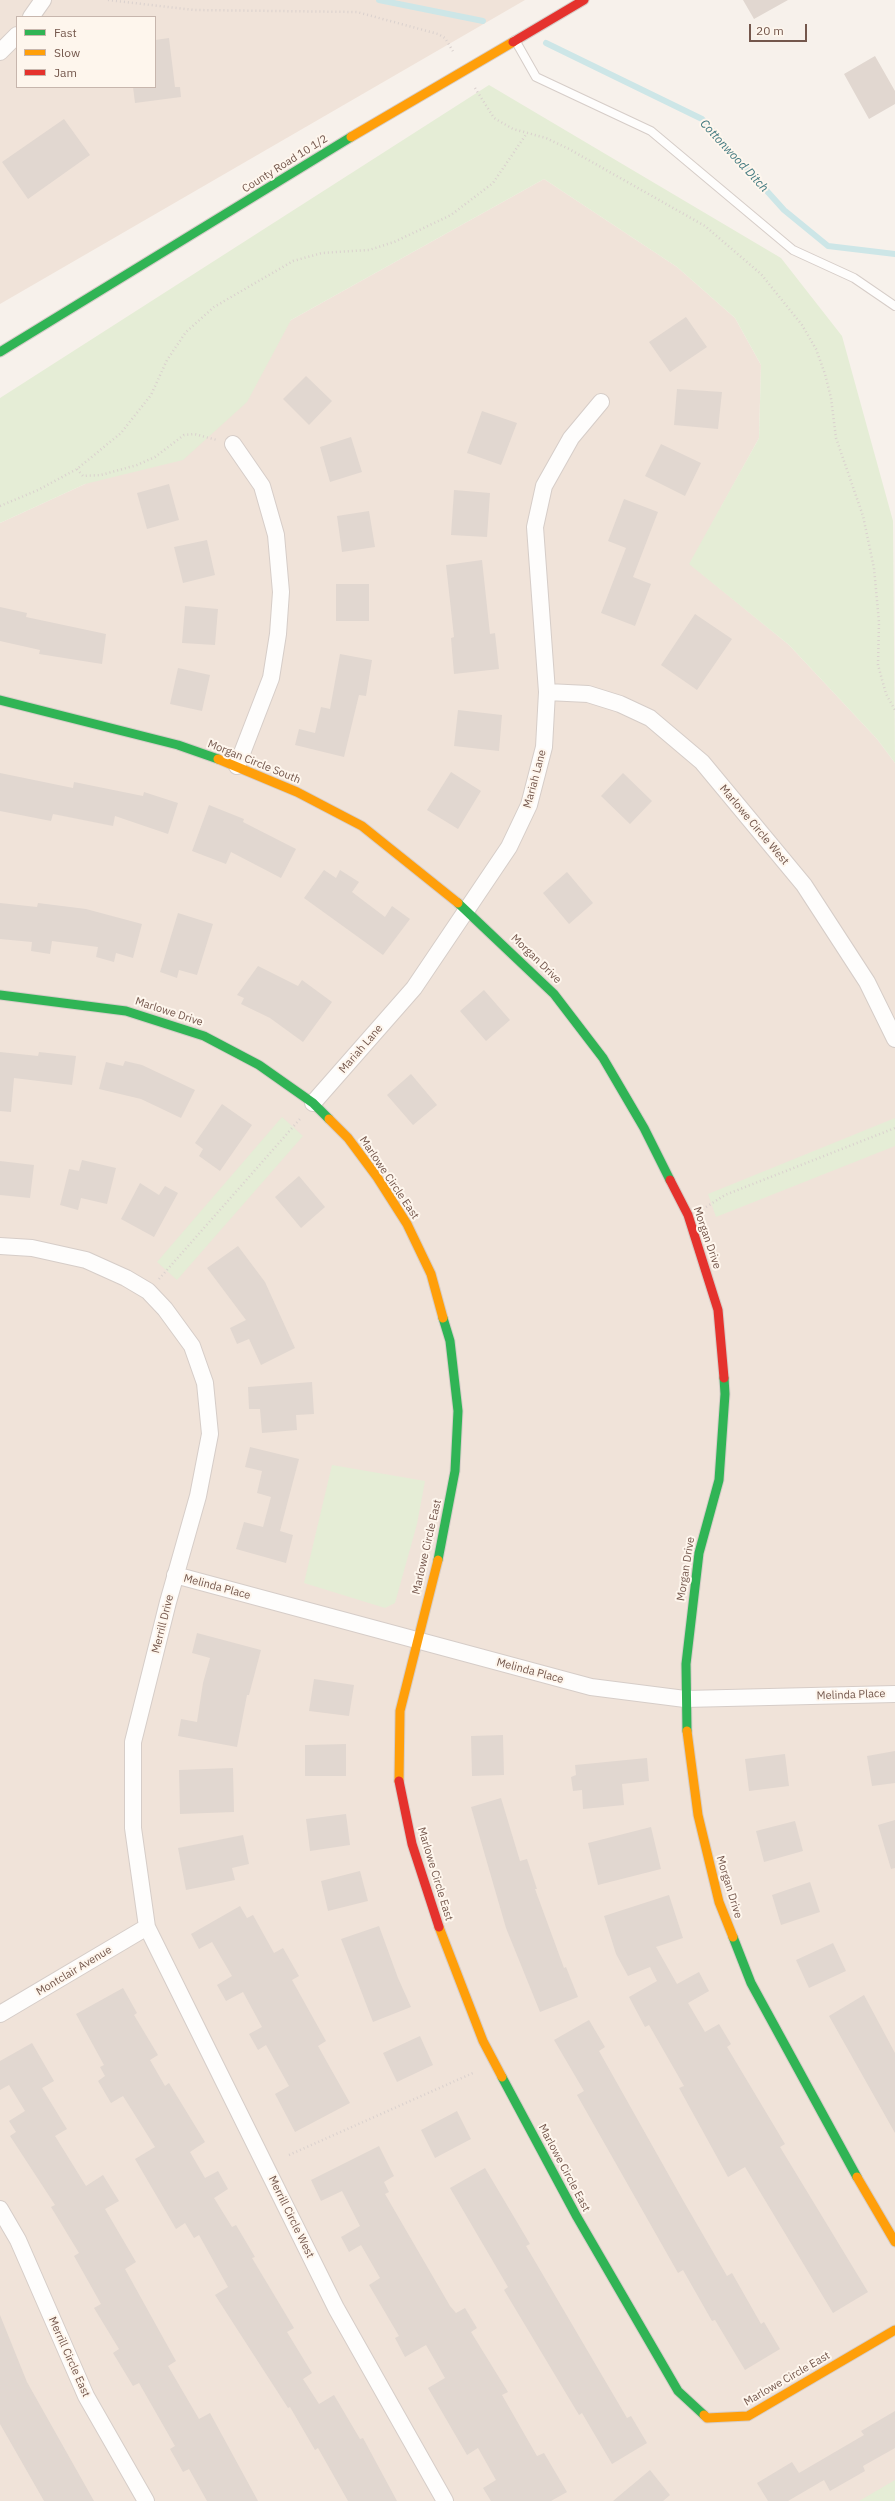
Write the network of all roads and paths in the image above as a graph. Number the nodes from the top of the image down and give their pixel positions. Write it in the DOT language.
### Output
graph roads {
  1 [pos="43,0"];
  2 [pos="108,0"];
  3 [pos="584,0"];
  4 [pos="32,16"];
  5 [pos="16,36"];
  6 [pos="515,40"];
  7 [pos="0,52"];
  8 [pos="455,55"];
  9 [pos="473,86"];
  10 [pos="527,133"];
  11 [pos="895,306"];
  12 [pos="0,352"];
  13 [pos="601,402"];
  14 [pos="233,444"];
  15 [pos="77,469"];
  16 [pos="0,506"];
  17 [pos="547,692"];
  18 [pos="0,700"];
  19 [pos="895,710"];
  20 [pos="237,766"];
  21 [pos="468,911"];
  22 [pos="0,995"];
  23 [pos="895,1039"];
  24 [pos="313,1103"];
  25 [pos="895,1128"];
  26 [pos="688,1215"];
  27 [pos="0,1246"];
  28 [pos="148,1291"];
  29 [pos="175,1575"];
  30 [pos="416,1641"];
  31 [pos="895,1694"];
  32 [pos="685,1699"];
  33 [pos="147,1927"];
  34 [pos="0,2014"];
  35 [pos="473,2073"];
  36 [pos="289,2155"];
  37 [pos="0,2209"];
  38 [pos="895,2242"];
  39 [pos="895,2330"];
  40 [pos="146,2501"];
  41 [pos="445,2501"];
  1 -- 4 [label="street"];
  2 -- 8 [label="path"];
  3 -- 6 [label="street, County Road 10 1/2"];
  5 -- 7 [label="street"];
  6 -- 11 [label="lane"];
  6 -- 12 [label="street, County Road 10 1/2"];
  9 -- 10 [label="path"];
  10 -- 15 [label="path"];
  10 -- 19 [label="path"];
  13 -- 17 [label="street, Mariah Lane"];
  14 -- 15 [label="path"];
  14 -- 20 [label="street"];
  15 -- 16 [label="path"];
  17 -- 21 [label="street, Mariah Lane"];
  17 -- 23 [label="street, Marlowe Circle West"];
  18 -- 20 [label="street, Morgan Circle South"];
  20 -- 21 [label="street, Morgan Circle South"];
  21 -- 24 [label="street, Mariah Lane"];
  21 -- 26 [label="street, Morgan Drive"];
  22 -- 24 [label="street, Marlowe Drive"];
  24 -- 28 [label="path"];
  24 -- 30 [label="street, Marlowe Circle East"];
  25 -- 26 [label="path"];
  26 -- 32 [label="street, Morgan Drive"];
  27 -- 28 [label="street, Merrill Drive"];
  28 -- 29 [label="street, Merrill Drive"];
  29 -- 30 [label="street, Melinda Place"];
  29 -- 33 [label="street, Merrill Drive"];
  30 -- 32 [label="street, Melinda Place"];
  30 -- 39 [label="street, Marlowe Circle East"];
  31 -- 32 [label="street, Melinda Place"];
  32 -- 38 [label="street, Morgan Drive"];
  33 -- 34 [label="street, Montclair Avenue"];
  33 -- 41 [label="street, Merrill Circle West"];
  35 -- 36 [label="path"];
  37 -- 40 [label="street, Merrill Circle East"];
}
